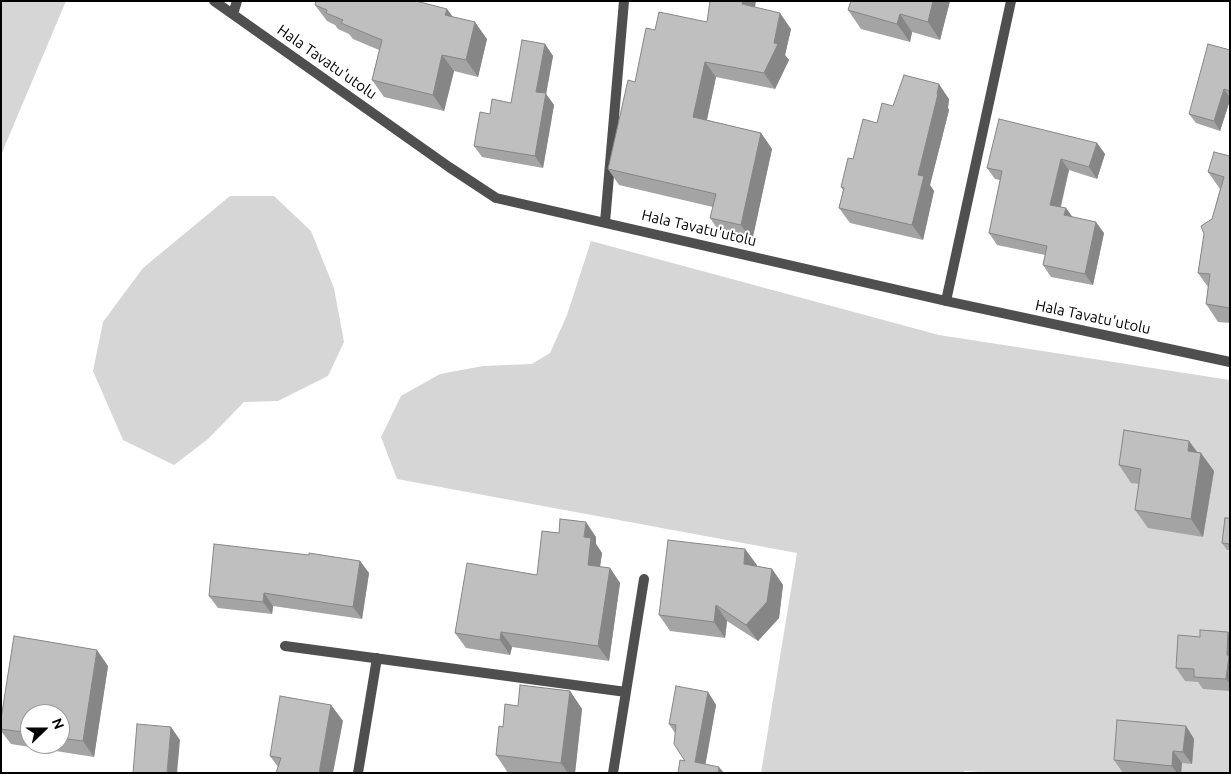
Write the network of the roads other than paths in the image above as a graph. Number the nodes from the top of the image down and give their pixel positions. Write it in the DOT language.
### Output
graph roads {
  1 [pos="214,1"];
  2 [pos="237,1"];
  3 [pos="624,1"];
  4 [pos="1011,1"];
  5 [pos="233,14"];
  6 [pos="605,222"];
  7 [pos="946,301"];
  8 [pos="1230,362"];
  9 [pos="644,579"];
  10 [pos="285,646"];
  11 [pos="377,658"];
  12 [pos="626,692"];
  13 [pos="358,773"];
  14 [pos="613,773"];
  1 -- 5 [label="street, Hala Tavatu'utolu"];
  2 -- 5 [label="street"];
  3 -- 6 [label="street"];
  4 -- 7 [label="street"];
  5 -- 6 [label="street, Hala Tavatu'utolu"];
  6 -- 7 [label="street, Hala Tavatu'utolu"];
  7 -- 8 [label="street, Hala Tavatu'utolu"];
  9 -- 12 [label="street"];
  10 -- 11 [label="street"];
  11 -- 12 [label="street"];
  11 -- 13 [label="street"];
  12 -- 14 [label="street"];
}
